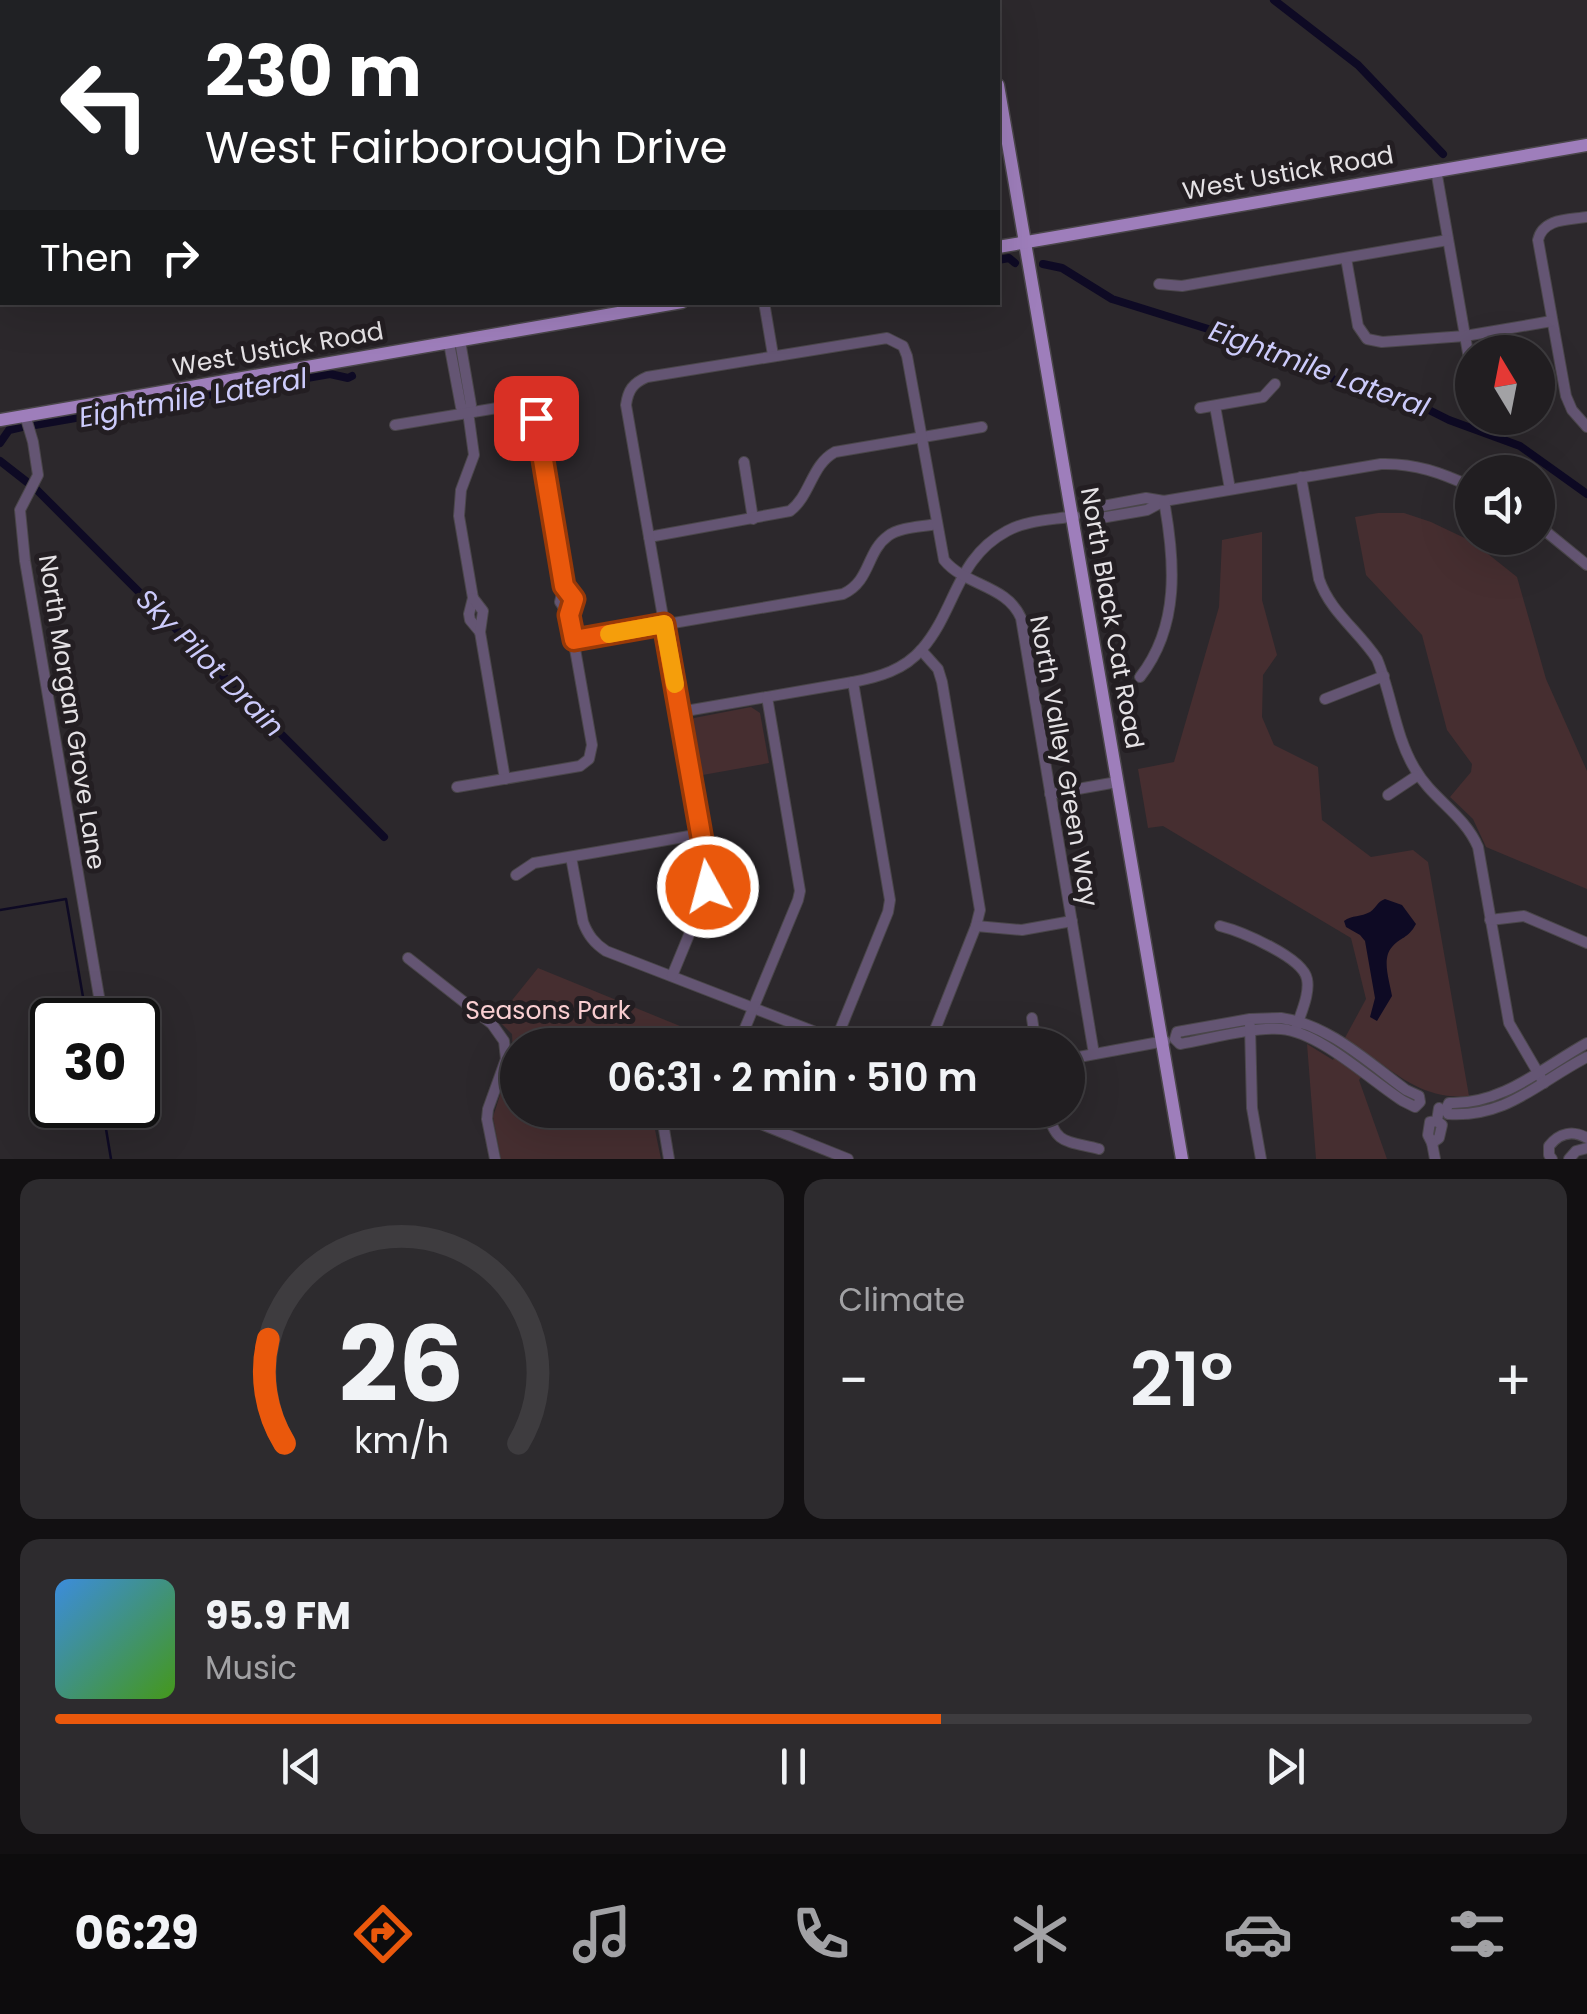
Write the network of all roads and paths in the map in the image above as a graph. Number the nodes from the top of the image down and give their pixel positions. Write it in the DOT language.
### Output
graph roads {
  1 [pos="1000,98"];
  2 [pos="1587,145"];
  3 [pos="1436,170"];
  4 [pos="1587,217"];
  5 [pos="1448,240"];
  6 [pos="1025,242"];
  7 [pos="1000,246"];
  8 [pos="1346,258"];
  9 [pos="1158,284"];
  10 [pos="665,305"];
  11 [pos="765,305"];
  12 [pos="1552,322"];
  13 [pos="1465,335"];
  14 [pos="1471,335"];
  15 [pos="1455,337"];
  16 [pos="455,342"];
  17 [pos="773,355"];
  18 [pos="1275,384"];
  19 [pos="1215,406"];
  20 [pos="1200,408"];
  21 [pos="468,412"];
  22 [pos="25,416"];
  23 [pos="0,420"];
  24 [pos="395,425"];
  25 [pos="982,427"];
  26 [pos="1587,427"];
  27 [pos="921,438"];
  28 [pos="744,462"];
  29 [pos="1302,477"];
  30 [pos="1455,480"];
  31 [pos="1230,489"];
  32 [pos="1164,500"];
  33 [pos="1079,516"];
  34 [pos="753,519"];
  35 [pos="936,524"];
  36 [pos="650,537"];
  37 [pos="1555,539"];
  38 [pos="1587,564"];
  39 [pos="962,575"];
  40 [pos="664,624"];
  41 [pos="574,640"];
  42 [pos="921,650"];
  43 [pos="1384,676"];
  44 [pos="1140,677"];
  45 [pos="853,682"];
  46 [pos="766,697"];
  47 [pos="1325,699"];
  48 [pos="680,712"];
  49 [pos="1418,775"];
  50 [pos="505,779"];
  51 [pos="1117,782"];
  52 [pos="457,788"];
  53 [pos="1050,794"];
  54 [pos="1388,795"];
  55 [pos="701,834"];
  56 [pos="571,857"];
  57 [pos="516,874"];
  58 [pos="1490,920"];
  59 [pos="1072,922"];
  60 [pos="976,926"];
  61 [pos="1220,926"];
  62 [pos="1587,943"];
  63 [pos="408,958"];
  64 [pos="672,976"];
  65 [pos="99,998"];
  66 [pos="754,1008"];
  67 [pos="1032,1018"];
  68 [pos="1250,1019"];
  69 [pos="1297,1027"];
  70 [pos="745,1028"];
  71 [pos="805,1028"];
  72 [pos="841,1028"];
  73 [pos="936,1028"];
  74 [pos="1033,1028"];
  75 [pos="1250,1032"];
  76 [pos="1169,1040"];
  77 [pos="1587,1044"];
  78 [pos="1094,1054"];
  79 [pos="1085,1056"];
  80 [pos="1587,1057"];
  81 [pos="1541,1078"];
  82 [pos="1442,1108"];
  83 [pos="664,1128"];
  84 [pos="771,1128"];
  85 [pos="1052,1128"];
  86 [pos="1587,1138"];
  87 [pos="1098,1148"];
  88 [pos="1587,1148"];
  89 [pos="495,1159"];
  90 [pos="669,1159"];
  91 [pos="848,1159"];
  92 [pos="1182,1159"];
  93 [pos="1261,1159"];
  94 [pos="1435,1159"];
  95 [pos="1552,1159"];
  96 [pos="1569,1159"];
  1 -- 6 [label="main road, North Black Cat Road"];
  2 -- 3 [label="main road, West Ustick Road"];
  3 -- 5 [label="street"];
  3 -- 6 [label="main road, West Ustick Road"];
  4 -- 12 [label="street"];
  5 -- 8 [label="street"];
  5 -- 13 [label="street"];
  6 -- 7 [label="main road, West Ustick Road"];
  6 -- 33 [label="main road, North Black Cat Road"];
  8 -- 9 [label="street"];
  8 -- 15 [label="street"];
  10 -- 16 [label="main road, West Ustick Road"];
  11 -- 17 [label="street"];
  12 -- 14 [label="street"];
  12 -- 26 [label="street"];
  16 -- 21 [label="street"];
  16 -- 22 [label="main road, West Ustick Road"];
  17 -- 27 [label="street"];
  17 -- 36 [label="street"];
  18 -- 19 [label="street"];
  19 -- 20 [label="street"];
  19 -- 31 [label="street"];
  21 -- 24 [label="street"];
  21 -- 41 [label="street"];
  21 -- 50 [label="street"];
  22 -- 23 [label="main road, West Ustick Road"];
  22 -- 65 [label="street, North Morgan Grove Lane"];
  25 -- 27 [label="street"];
  27 -- 34 [label="street"];
  27 -- 35 [label="street"];
  28 -- 34 [label="street"];
  29 -- 30 [label="street"];
  29 -- 31 [label="street"];
  29 -- 43 [label="street"];
  31 -- 32 [label="street"];
  32 -- 33 [label="street"];
  32 -- 44 [label="street"];
  33 -- 39 [label="street"];
  33 -- 51 [label="main road, North Black Cat Road"];
  34 -- 36 [label="street"];
  35 -- 39 [label="street"];
  35 -- 40 [label="street"];
  36 -- 40 [label="street"];
  37 -- 38 [label="street"];
  39 -- 42 [label="street"];
  39 -- 53 [label="street, North Valley Green Way"];
  40 -- 41 [label="street"];
  40 -- 48 [label="street"];
  41 -- 50 [label="street"];
  42 -- 45 [label="street"];
  42 -- 60 [label="street"];
  43 -- 47 [label="street"];
  43 -- 49 [label="street"];
  45 -- 46 [label="street"];
  45 -- 72 [label="street"];
  46 -- 48 [label="street"];
  46 -- 66 [label="street"];
  48 -- 55 [label="street"];
  49 -- 54 [label="street"];
  49 -- 58 [label="street"];
  50 -- 52 [label="street"];
  51 -- 53 [label="street"];
  51 -- 76 [label="main road, North Black Cat Road"];
  53 -- 59 [label="street, North Valley Green Way"];
  55 -- 56 [label="street"];
  55 -- 64 [label="street"];
  56 -- 57 [label="street"];
  56 -- 64 [label="street"];
  58 -- 62 [label="street"];
  58 -- 81 [label="street"];
  59 -- 60 [label="street"];
  59 -- 78 [label="street, North Valley Green Way"];
  60 -- 73 [label="street"];
  61 -- 69 [label="street"];
  63 -- 89 [label="street"];
  64 -- 66 [label="street"];
  66 -- 70 [label="street"];
  66 -- 71 [label="street"];
  67 -- 74 [label="street"];
  68 -- 69 [label="street"];
  68 -- 75 [label="street"];
  68 -- 76 [label="street"];
  69 -- 75 [label="street"];
  69 -- 82 [label="street"];
  75 -- 76 [label="street"];
  75 -- 93 [label="street"];
  76 -- 78 [label="street"];
  76 -- 92 [label="main road, North Black Cat Road"];
  77 -- 81 [label="street"];
  78 -- 79 [label="street"];
  80 -- 81 [label="street"];
  81 -- 82 [label="street"];
  82 -- 94 [label="street"];
  83 -- 90 [label="street"];
  84 -- 91 [label="street"];
  85 -- 87 [label="street"];
  86 -- 95 [label="street"];
  88 -- 96 [label="street"];
}
